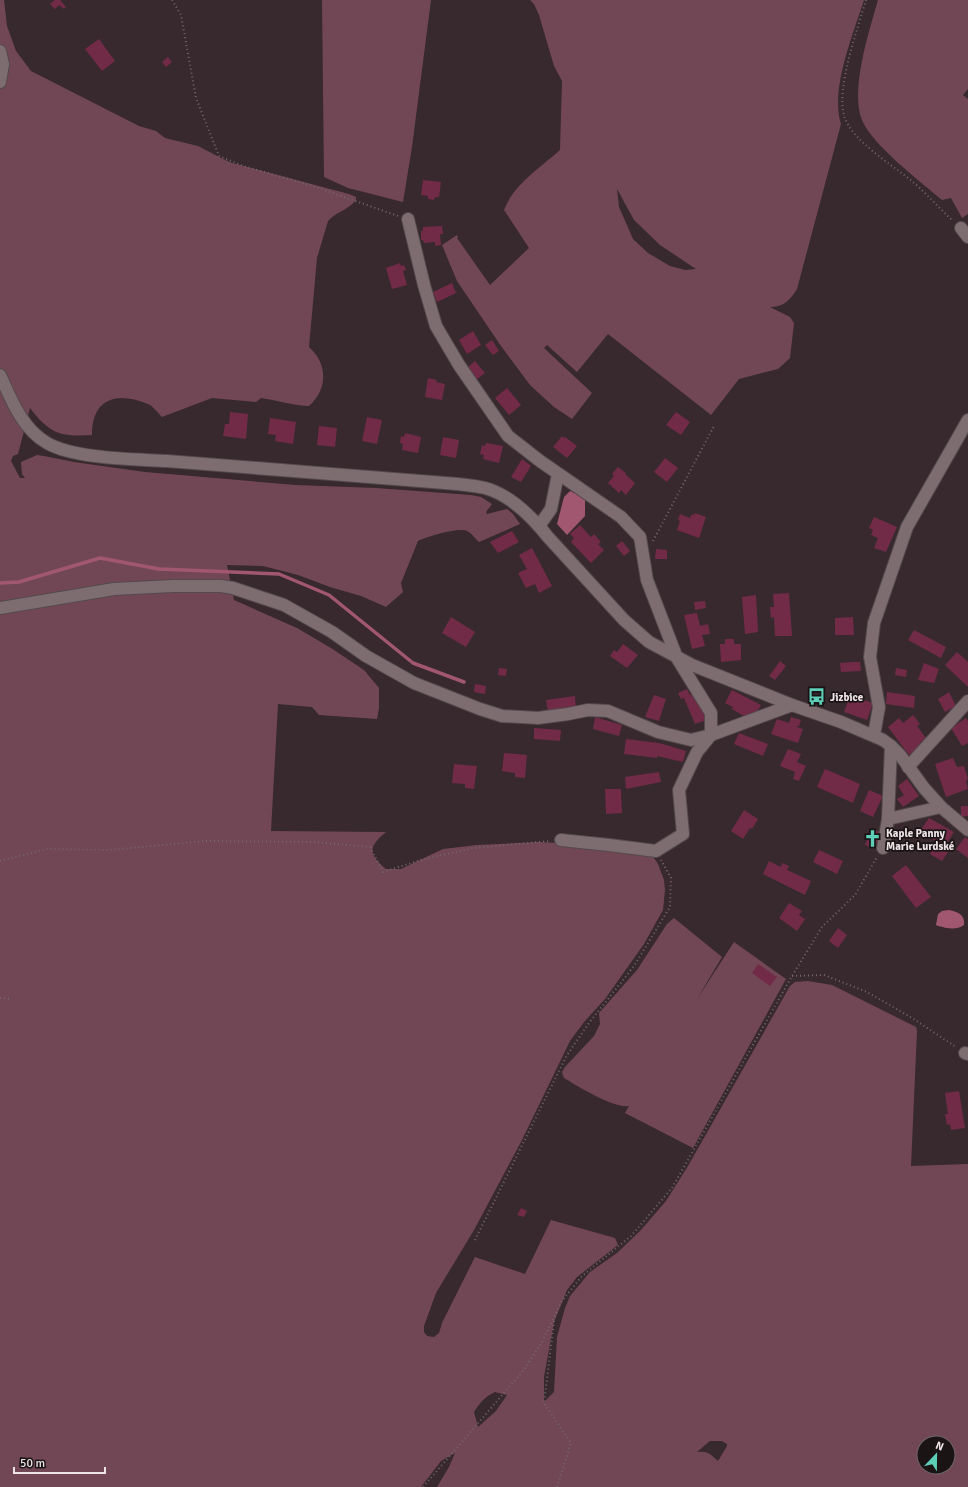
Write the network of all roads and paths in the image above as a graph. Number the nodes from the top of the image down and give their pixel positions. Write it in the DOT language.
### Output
graph roads {
  1 [pos="172,0"];
  2 [pos="866,0"];
  3 [pos="0,51"];
  4 [pos="0,82"];
  5 [pos="408,219"];
  6 [pos="964,232"];
  7 [pos="0,375"];
  8 [pos="968,420"];
  9 [pos="714,426"];
  10 [pos="558,474"];
  11 [pos="538,526"];
  12 [pos="644,560"];
  13 [pos="0,608"];
  14 [pos="677,658"];
  15 [pos="968,701"];
  16 [pos="792,705"];
  17 [pos="711,736"];
  18 [pos="874,736"];
  19 [pos="891,746"];
  20 [pos="908,767"];
  21 [pos="941,807"];
  22 [pos="888,819"];
  23 [pos="968,830"];
  24 [pos="561,840"];
  25 [pos="883,848"];
  26 [pos="656,851"];
  27 [pos="0,861"];
  28 [pos="792,976"];
  29 [pos="0,998"];
  30 [pos="11,999"];
  31 [pos="966,1053"];
  32 [pos="475,1240"];
  33 [pos="554,1320"];
  34 [pos="423,1487"];
  35 [pos="557,1487"];
  1 -- 5 [label="path"];
  2 -- 6 [label="path"];
  3 -- 4 [label="street"];
  5 -- 10 [label="street"];
  7 -- 11 [label="street"];
  8 -- 18 [label="street"];
  9 -- 12 [label="path"];
  10 -- 11 [label="street"];
  10 -- 12 [label="street"];
  11 -- 14 [label="street"];
  12 -- 14 [label="street"];
  13 -- 17 [label="street"];
  14 -- 16 [label="street"];
  14 -- 17 [label="street"];
  15 -- 20 [label="street"];
  16 -- 17 [label="street"];
  16 -- 18 [label="street"];
  17 -- 26 [label="street"];
  18 -- 19 [label="street"];
  19 -- 20 [label="street"];
  19 -- 22 [label="street"];
  20 -- 21 [label="street"];
  21 -- 22 [label="street"];
  21 -- 23 [label="street"];
  22 -- 25 [label="street"];
  24 -- 26 [label="street"];
  24 -- 27 [label="path"];
  25 -- 28 [label="path"];
  26 -- 32 [label="path"];
  28 -- 31 [label="path"];
  28 -- 33 [label="path"];
  29 -- 30 [label="path"];
  33 -- 34 [label="path"];
  33 -- 35 [label="path"];
}
